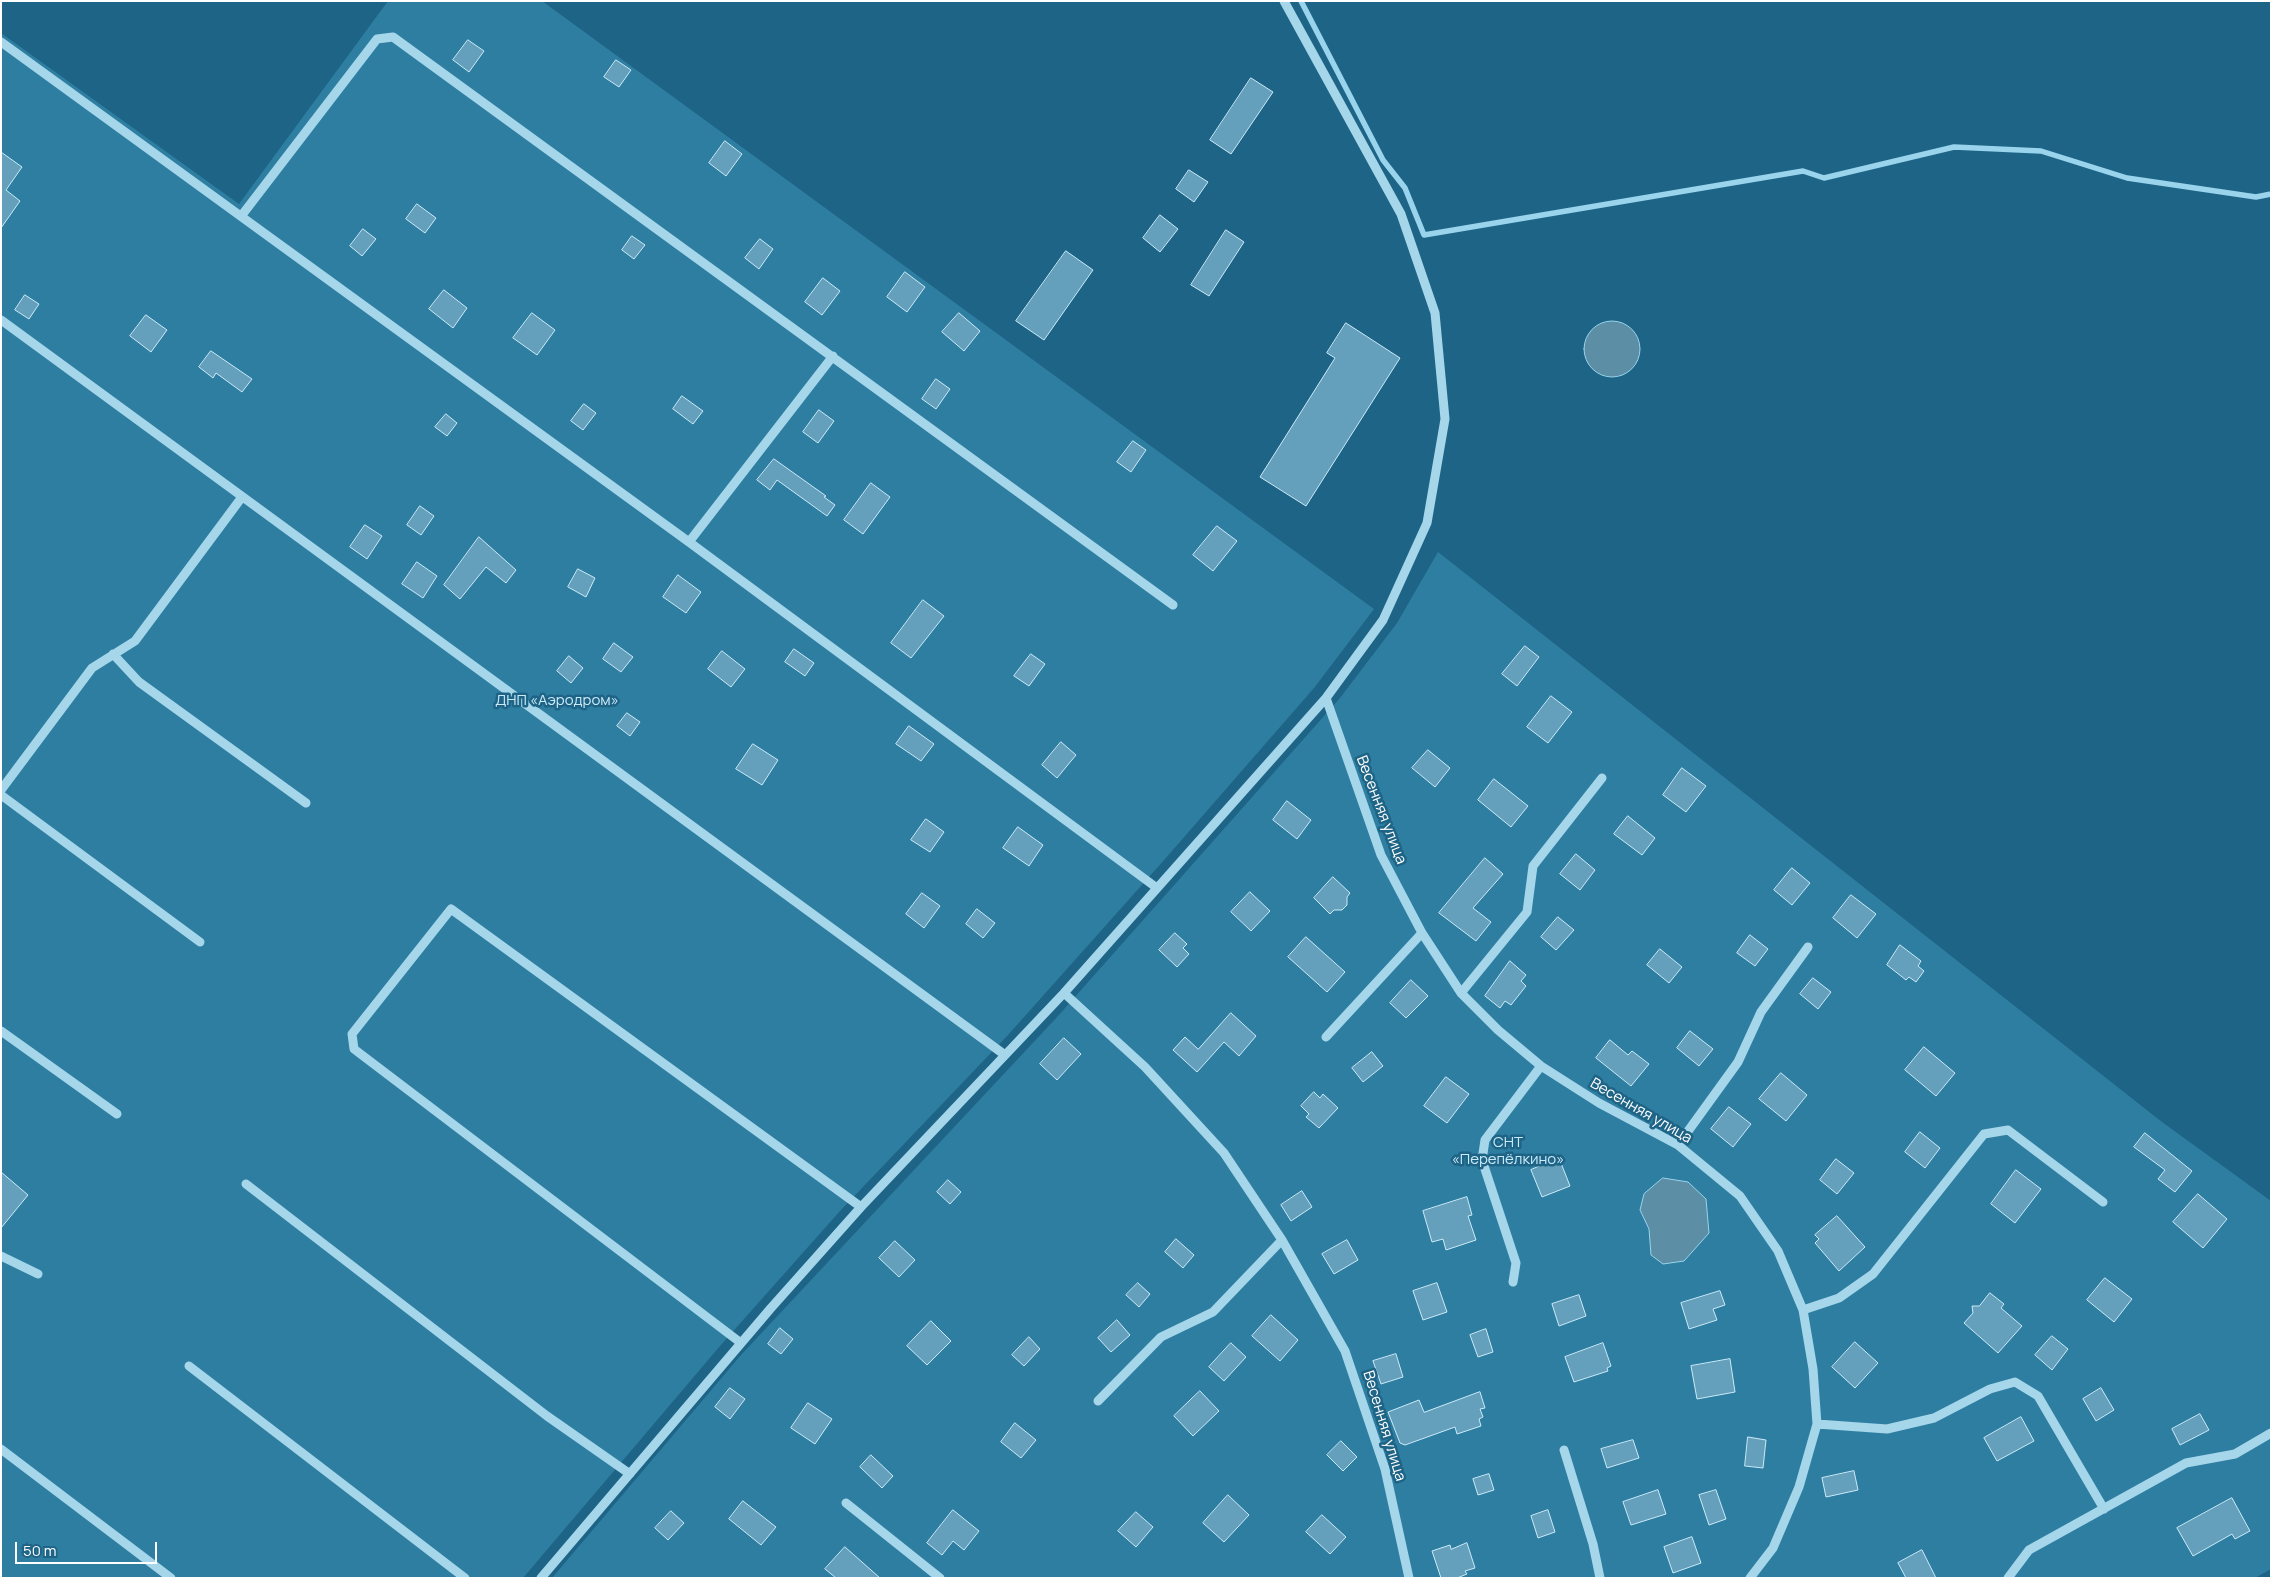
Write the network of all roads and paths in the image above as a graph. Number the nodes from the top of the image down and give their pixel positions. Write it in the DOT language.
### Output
graph roads {
  1 [pos="1284,1"];
  2 [pos="1,42"];
  3 [pos="242,215"];
  4 [pos="1,320"];
  5 [pos="832,356"];
  6 [pos="242,497"];
  7 [pos="689,542"];
  8 [pos="1173,605"];
  9 [pos="113,654"];
  10 [pos="1326,698"];
  11 [pos="1602,778"];
  12 [pos="1,790"];
  13 [pos="1,795"];
  14 [pos="306,803"];
  15 [pos="1157,888"];
  16 [pos="1422,933"];
  17 [pos="200,942"];
  18 [pos="1808,948"];
  19 [pos="1461,992"];
  20 [pos="1064,993"];
  21 [pos="1,1031"];
  22 [pos="1326,1037"];
  23 [pos="1005,1055"];
  24 [pos="1541,1066"];
  25 [pos="117,1114"];
  26 [pos="1678,1145"];
  27 [pos="246,1184"];
  28 [pos="2103,1202"];
  29 [pos="861,1207"];
  30 [pos="1282,1240"];
  31 [pos="1,1256"];
  32 [pos="38,1274"];
  33 [pos="1513,1282"];
  34 [pos="1803,1310"];
  35 [pos="741,1343"];
  36 [pos="189,1366"];
  37 [pos="1098,1401"];
  38 [pos="1817,1424"];
  39 [pos="2271,1433"];
  40 [pos="1,1449"];
  41 [pos="1564,1450"];
  42 [pos="630,1474"];
  43 [pos="846,1503"];
  44 [pos="2104,1509"];
  45 [pos="171,1578"];
  46 [pos="465,1578"];
  47 [pos="541,1578"];
  48 [pos="940,1578"];
  49 [pos="1409,1578"];
  50 [pos="1600,1578"];
  51 [pos="1750,1578"];
  52 [pos="2008,1578"];
  1 -- 10 [label="street"];
  2 -- 3 [label="street"];
  3 -- 5 [label="street"];
  3 -- 7 [label="street"];
  4 -- 6 [label="street"];
  5 -- 7 [label="street"];
  5 -- 8 [label="street"];
  6 -- 9 [label="street"];
  6 -- 23 [label="street"];
  7 -- 15 [label="street"];
  9 -- 12 [label="street"];
  9 -- 14 [label="street"];
  10 -- 15 [label="street"];
  10 -- 16 [label="street, Весенняя улица"];
  11 -- 19 [label="street"];
  13 -- 17 [label="street"];
  15 -- 20 [label="street"];
  16 -- 19 [label="street, Весенняя улица"];
  16 -- 22 [label="street"];
  18 -- 26 [label="street"];
  19 -- 24 [label="street, Весенняя улица"];
  20 -- 23 [label="street"];
  20 -- 30 [label="street, Весенняя улица"];
  21 -- 25 [label="street"];
  23 -- 29 [label="street"];
  24 -- 26 [label="street, Весенняя улица"];
  24 -- 33 [label="street"];
  26 -- 34 [label="street, Весенняя улица"];
  27 -- 42 [label="street"];
  28 -- 34 [label="street"];
  29 -- 35 [label="street"];
  29 -- 35 [label="street"];
  30 -- 37 [label="street"];
  30 -- 49 [label="street, Весенняя улица"];
  31 -- 32 [label="street"];
  34 -- 38 [label="street, Весенняя улица"];
  35 -- 42 [label="street"];
  36 -- 46 [label="street"];
  38 -- 44 [label="street"];
  38 -- 51 [label="street, Весенняя улица"];
  39 -- 44 [label="street"];
  40 -- 45 [label="street"];
  41 -- 50 [label="street"];
  42 -- 47 [label="street"];
  43 -- 48 [label="street"];
  44 -- 52 [label="street"];
}
